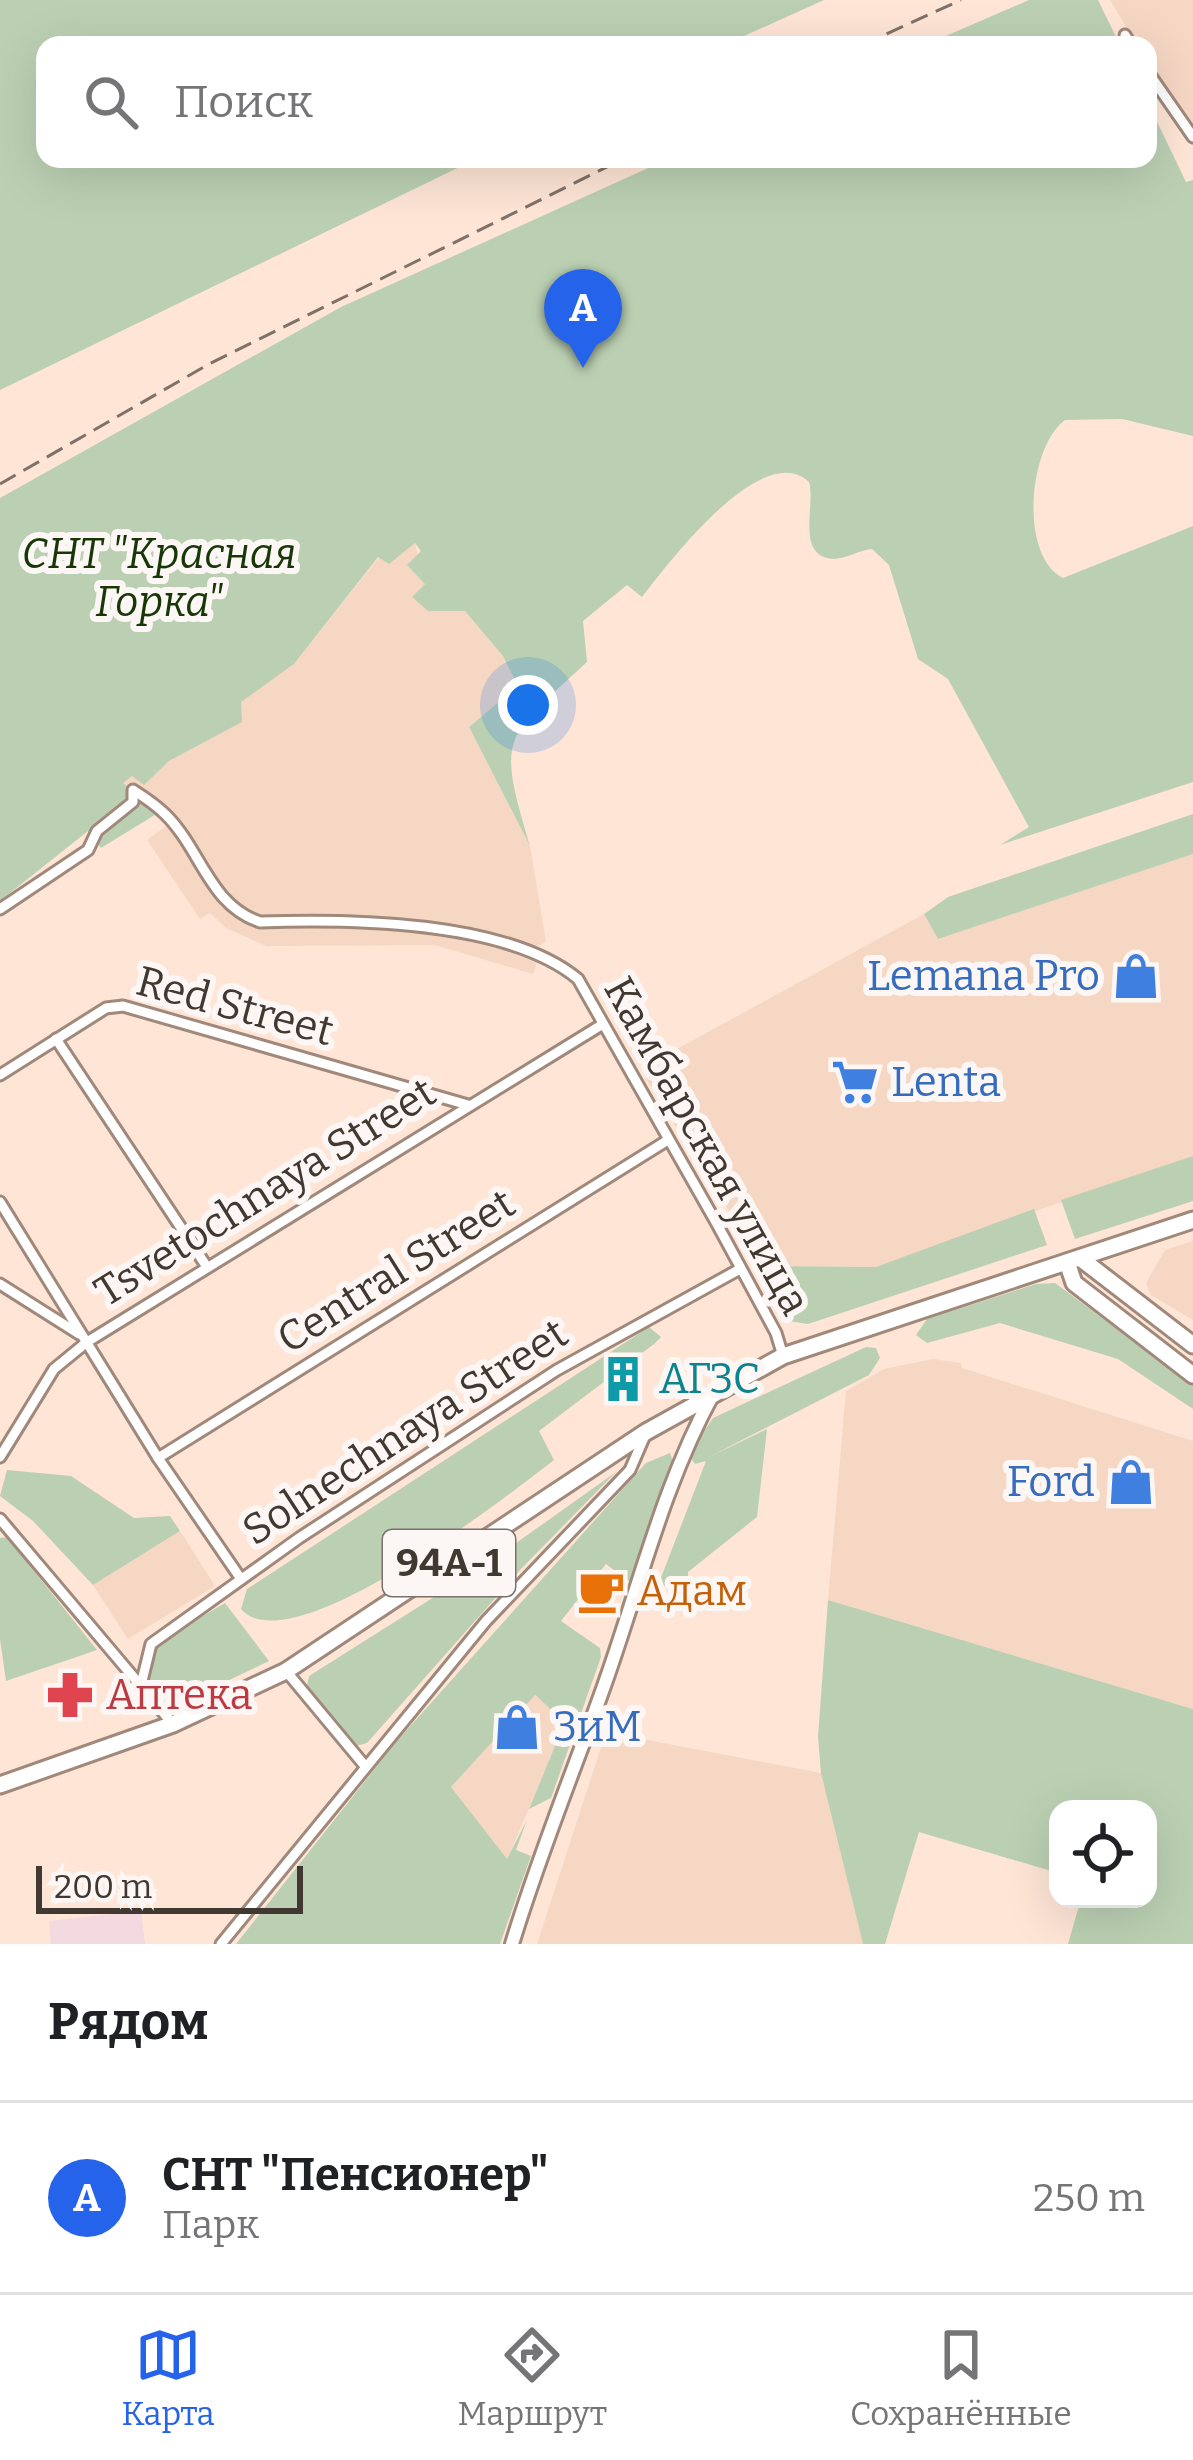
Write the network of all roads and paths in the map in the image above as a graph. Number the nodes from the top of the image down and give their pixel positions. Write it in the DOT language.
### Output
graph roads {
  1 [pos="1157,85"];
  2 [pos="1193,137"];
  3 [pos="0,909"];
  4 [pos="603,1024"];
  5 [pos="56,1040"];
  6 [pos="0,1075"];
  7 [pos="468,1105"];
  8 [pos="668,1140"];
  9 [pos="0,1202"];
  10 [pos="1193,1220"];
  11 [pos="1073,1260"];
  12 [pos="207,1267"];
  13 [pos="740,1269"];
  14 [pos="1029,1275"];
  15 [pos="1074,1283"];
  16 [pos="0,1284"];
  17 [pos="87,1342"];
  18 [pos="1193,1345"];
  19 [pos="783,1356"];
  20 [pos="1193,1375"];
  21 [pos="717,1388"];
  22 [pos="646,1432"];
  23 [pos="0,1457"];
  24 [pos="158,1459"];
  25 [pos="0,1519"];
  26 [pos="241,1579"];
  27 [pos="286,1671"];
  28 [pos="141,1685"];
  29 [pos="173,1724"];
  30 [pos="365,1766"];
  31 [pos="0,1785"];
  32 [pos="221,1944"];
  33 [pos="512,1944"];
  1 -- 2 [label="street"];
  3 -- 4 [label="street, Камбарская улица"];
  4 -- 7 [label="street, Tsvetochnaya Street"];
  4 -- 8 [label="street, Камбарская улица"];
  5 -- 6 [label="street, Red Street"];
  5 -- 7 [label="street, Red Street"];
  5 -- 12 [label="street"];
  7 -- 12 [label="street, Tsvetochnaya Street"];
  8 -- 13 [label="street, Камбарская улица"];
  8 -- 24 [label="street, Central Street"];
  9 -- 17 [label="street"];
  10 -- 11 [label="main road"];
  11 -- 14 [label="main road"];
  11 -- 15 [label="main road"];
  11 -- 18 [label="main road"];
  12 -- 17 [label="street, Tsvetochnaya Street"];
  13 -- 19 [label="street, Камбарская улица"];
  13 -- 26 [label="street, Solnechnaya Street"];
  14 -- 15 [label="main road"];
  14 -- 19 [label="main road"];
  15 -- 20 [label="main road"];
  16 -- 17 [label="street"];
  17 -- 23 [label="street, Tsvetochnaya Street"];
  17 -- 24 [label="street"];
  19 -- 21 [label="main road"];
  21 -- 22 [label="main road, 94А-1"];
  21 -- 33 [label="street"];
  22 -- 27 [label="main road, 94А-1"];
  22 -- 30 [label="street"];
  24 -- 26 [label="street"];
  25 -- 28 [label="street"];
  26 -- 28 [label="street, Solnechnaya Street"];
  27 -- 29 [label="main road, 94А-1"];
  27 -- 30 [label="street"];
  28 -- 29 [label="street"];
  29 -- 31 [label="main road, 94А-1"];
  30 -- 32 [label="street"];
}
